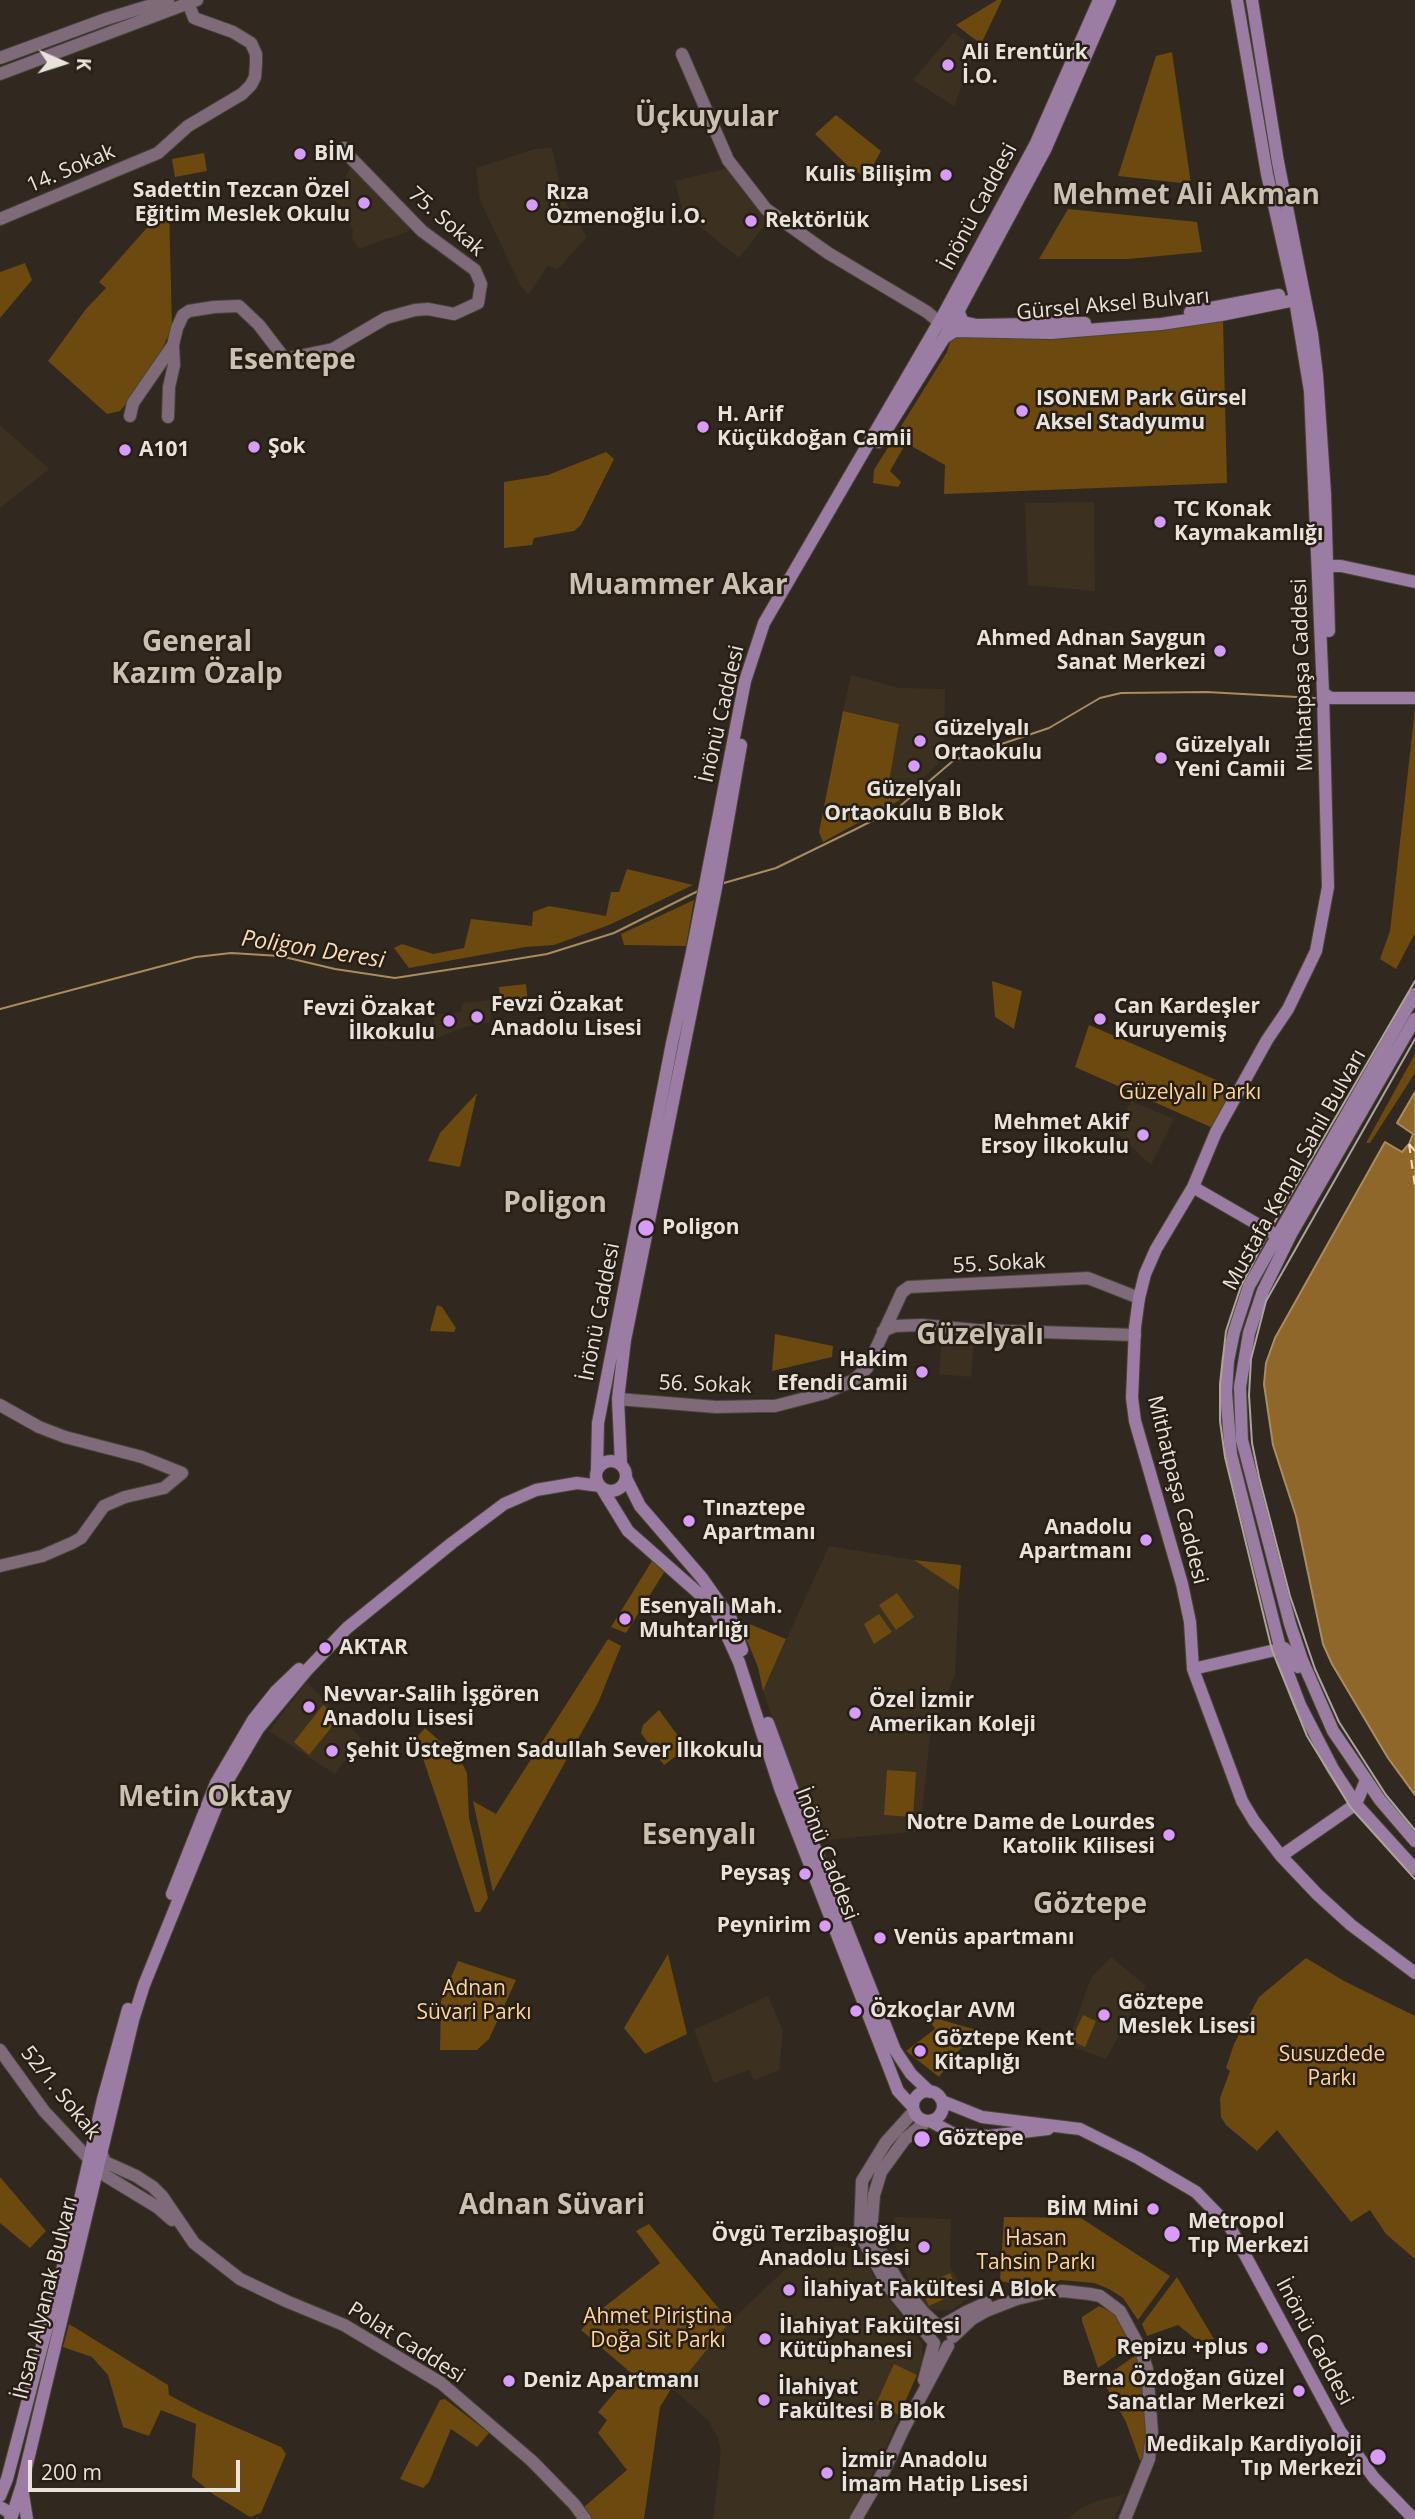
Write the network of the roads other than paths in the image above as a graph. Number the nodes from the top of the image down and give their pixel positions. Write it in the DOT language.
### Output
graph roads {
  1 [pos="168,0"];
  2 [pos="1099,0"];
  3 [pos="1110,0"];
  4 [pos="1237,0"];
  5 [pos="1252,0"];
  6 [pos="191,1"];
  7 [pos="685,52"];
  8 [pos="0,58"];
  9 [pos="0,74"];
  10 [pos="344,148"];
  11 [pos="0,219"];
  12 [pos="1297,296"];
  13 [pos="1209,308"];
  14 [pos="1221,315"];
  15 [pos="950,325"];
  16 [pos="173,345"];
  17 [pos="130,416"];
  18 [pos="168,417"];
  19 [pos="1323,570"];
  20 [pos="1415,583"];
  21 [pos="1327,695"];
  22 [pos="1415,698"];
  23 [pos="1415,993"];
  24 [pos="1415,1018"];
  25 [pos="1193,1187"];
  26 [pos="1276,1235"];
  27 [pos="1139,1298"];
  28 [pos="883,1332"];
  29 [pos="1135,1335"];
  30 [pos="618,1399"];
  31 [pos="0,1405"];
  32 [pos="621,1464"];
  33 [pos="597,1471"];
  34 [pos="626,1478"];
  35 [pos="577,1483"];
  36 [pos="601,1487"];
  37 [pos="0,1566"];
  38 [pos="340,1636"];
  39 [pos="1278,1648"];
  40 [pos="1194,1669"];
  41 [pos="1333,1731"];
  42 [pos="1366,1780"];
  43 [pos="1356,1804"];
  44 [pos="1415,1841"];
  45 [pos="1282,1856"];
  46 [pos="1415,1869"];
  47 [pos="1415,1973"];
  48 [pos="0,2050"];
  49 [pos="930,2092"];
  50 [pos="942,2101"];
  51 [pos="914,2109"];
  52 [pos="928,2121"];
  53 [pos="1070,2126"];
  54 [pos="94,2139"];
  55 [pos="74,2143"];
  56 [pos="97,2166"];
  57 [pos="866,2234"];
  58 [pos="941,2326"];
  59 [pos="932,2341"];
  60 [pos="951,2341"];
  61 [pos="1143,2347"];
  62 [pos="915,2407"];
  63 [pos="22,2485"];
  64 [pos="0,2496"];
  65 [pos="10,2513"];
  66 [pos="27,2519"];
  67 [pos="585,2519"];
  68 [pos="856,2519"];
  69 [pos="1125,2519"];
  70 [pos="1414,2519"];
  1 -- 8 [label="street"];
  2 -- 15 [label="main road, İnönü Caddesi"];
  3 -- 15 [label="main road, İnönü Caddesi"];
  4 -- 12 [label="main road, Mithatpaşa Caddesi"];
  5 -- 12 [label="main road, Mithatpaşa Caddesi"];
  6 -- 9 [label="street"];
  6 -- 11 [label="street, 14. Sokak"];
  7 -- 15 [label="street"];
  10 -- 16 [label="street, 75. Sokak"];
  12 -- 13 [label="main road, Gürsel Aksel Bulvarı"];
  12 -- 14 [label="main road, Gürsel Aksel Bulvarı"];
  12 -- 19 [label="main road, Mithatpaşa Caddesi"];
  13 -- 14 [label="main road"];
  13 -- 15 [label="main road, Gürsel Aksel Bulvarı"];
  14 -- 15 [label="main road, Gürsel Aksel Bulvarı"];
  15 -- 30 [label="main road, İnönü Caddesi"];
  15 -- 33 [label="main road, İnönü Caddesi"];
  16 -- 17 [label="street"];
  16 -- 18 [label="street"];
  19 -- 20 [label="main road"];
  19 -- 21 [label="main road, Mithatpaşa Caddesi"];
  21 -- 22 [label="main road"];
  21 -- 25 [label="main road, Mithatpaşa Caddesi"];
  23 -- 26 [label="main road, Mustafa Kemal Sahil Bulvarı"];
  24 -- 41 [label="main road, Mustafa Kemal Sahil Bulvarı"];
  25 -- 26 [label="main road"];
  25 -- 27 [label="main road, Mithatpaşa Caddesi"];
  26 -- 39 [label="main road, Mustafa Kemal Sahil Bulvarı"];
  27 -- 28 [label="street, 55. Sokak"];
  27 -- 29 [label="main road, Mithatpaşa Caddesi"];
  28 -- 29 [label="street"];
  28 -- 30 [label="street, 56. Sokak"];
  29 -- 40 [label="main road, Mithatpaşa Caddesi"];
  30 -- 32 [label="main road, İnönü Caddesi"];
  31 -- 37 [label="street"];
  32 -- 33 [label="main road"];
  32 -- 34 [label="main road"];
  33 -- 35 [label="main road"];
  33 -- 36 [label="main road"];
  34 -- 36 [label="main road"];
  34 -- 49 [label="main road, İnönü Caddesi"];
  35 -- 36 [label="main road"];
  35 -- 38 [label="main road"];
  36 -- 51 [label="main road, İnönü Caddesi"];
  38 -- 54 [label="main road"];
  38 -- 56 [label="main road"];
  39 -- 40 [label="main road"];
  39 -- 41 [label="main road"];
  39 -- 43 [label="main road, Mustafa Kemal Sahil Bulvarı"];
  40 -- 45 [label="main road, Mithatpaşa Caddesi"];
  41 -- 42 [label="main road, Mustafa Kemal Sahil Bulvarı"];
  42 -- 43 [label="main road"];
  42 -- 44 [label="main road, Mustafa Kemal Sahil Bulvarı"];
  43 -- 45 [label="main road"];
  43 -- 46 [label="main road, Mustafa Kemal Sahil Bulvarı"];
  45 -- 47 [label="main road, Mithatpaşa Caddesi"];
  48 -- 55 [label="street, 52/1. Sokak"];
  49 -- 50 [label="main road"];
  49 -- 51 [label="main road"];
  50 -- 52 [label="main road"];
  50 -- 53 [label="main road, İnönü Caddesi"];
  51 -- 52 [label="main road"];
  51 -- 57 [label="street"];
  52 -- 53 [label="main road"];
  52 -- 57 [label="street"];
  53 -- 70 [label="main road, İnönü Caddesi"];
  54 -- 55 [label="street"];
  54 -- 56 [label="main road"];
  55 -- 56 [label="street, 52/1. Sokak"];
  56 -- 63 [label="main road, İhsan Alyanak Bulvarı"];
  56 -- 64 [label="main road, İhsan Alyanak Bulvarı"];
  56 -- 67 [label="street, Polat Caddesi"];
  57 -- 58 [label="street"];
  57 -- 59 [label="street"];
  58 -- 59 [label="street"];
  58 -- 60 [label="street"];
  58 -- 61 [label="street"];
  59 -- 60 [label="street"];
  59 -- 62 [label="street"];
  60 -- 61 [label="street"];
  60 -- 62 [label="street"];
  61 -- 69 [label="street"];
  62 -- 68 [label="street"];
  63 -- 65 [label="main road, İhsan Alyanak Bulvarı"];
  63 -- 66 [label="main road"];
}
